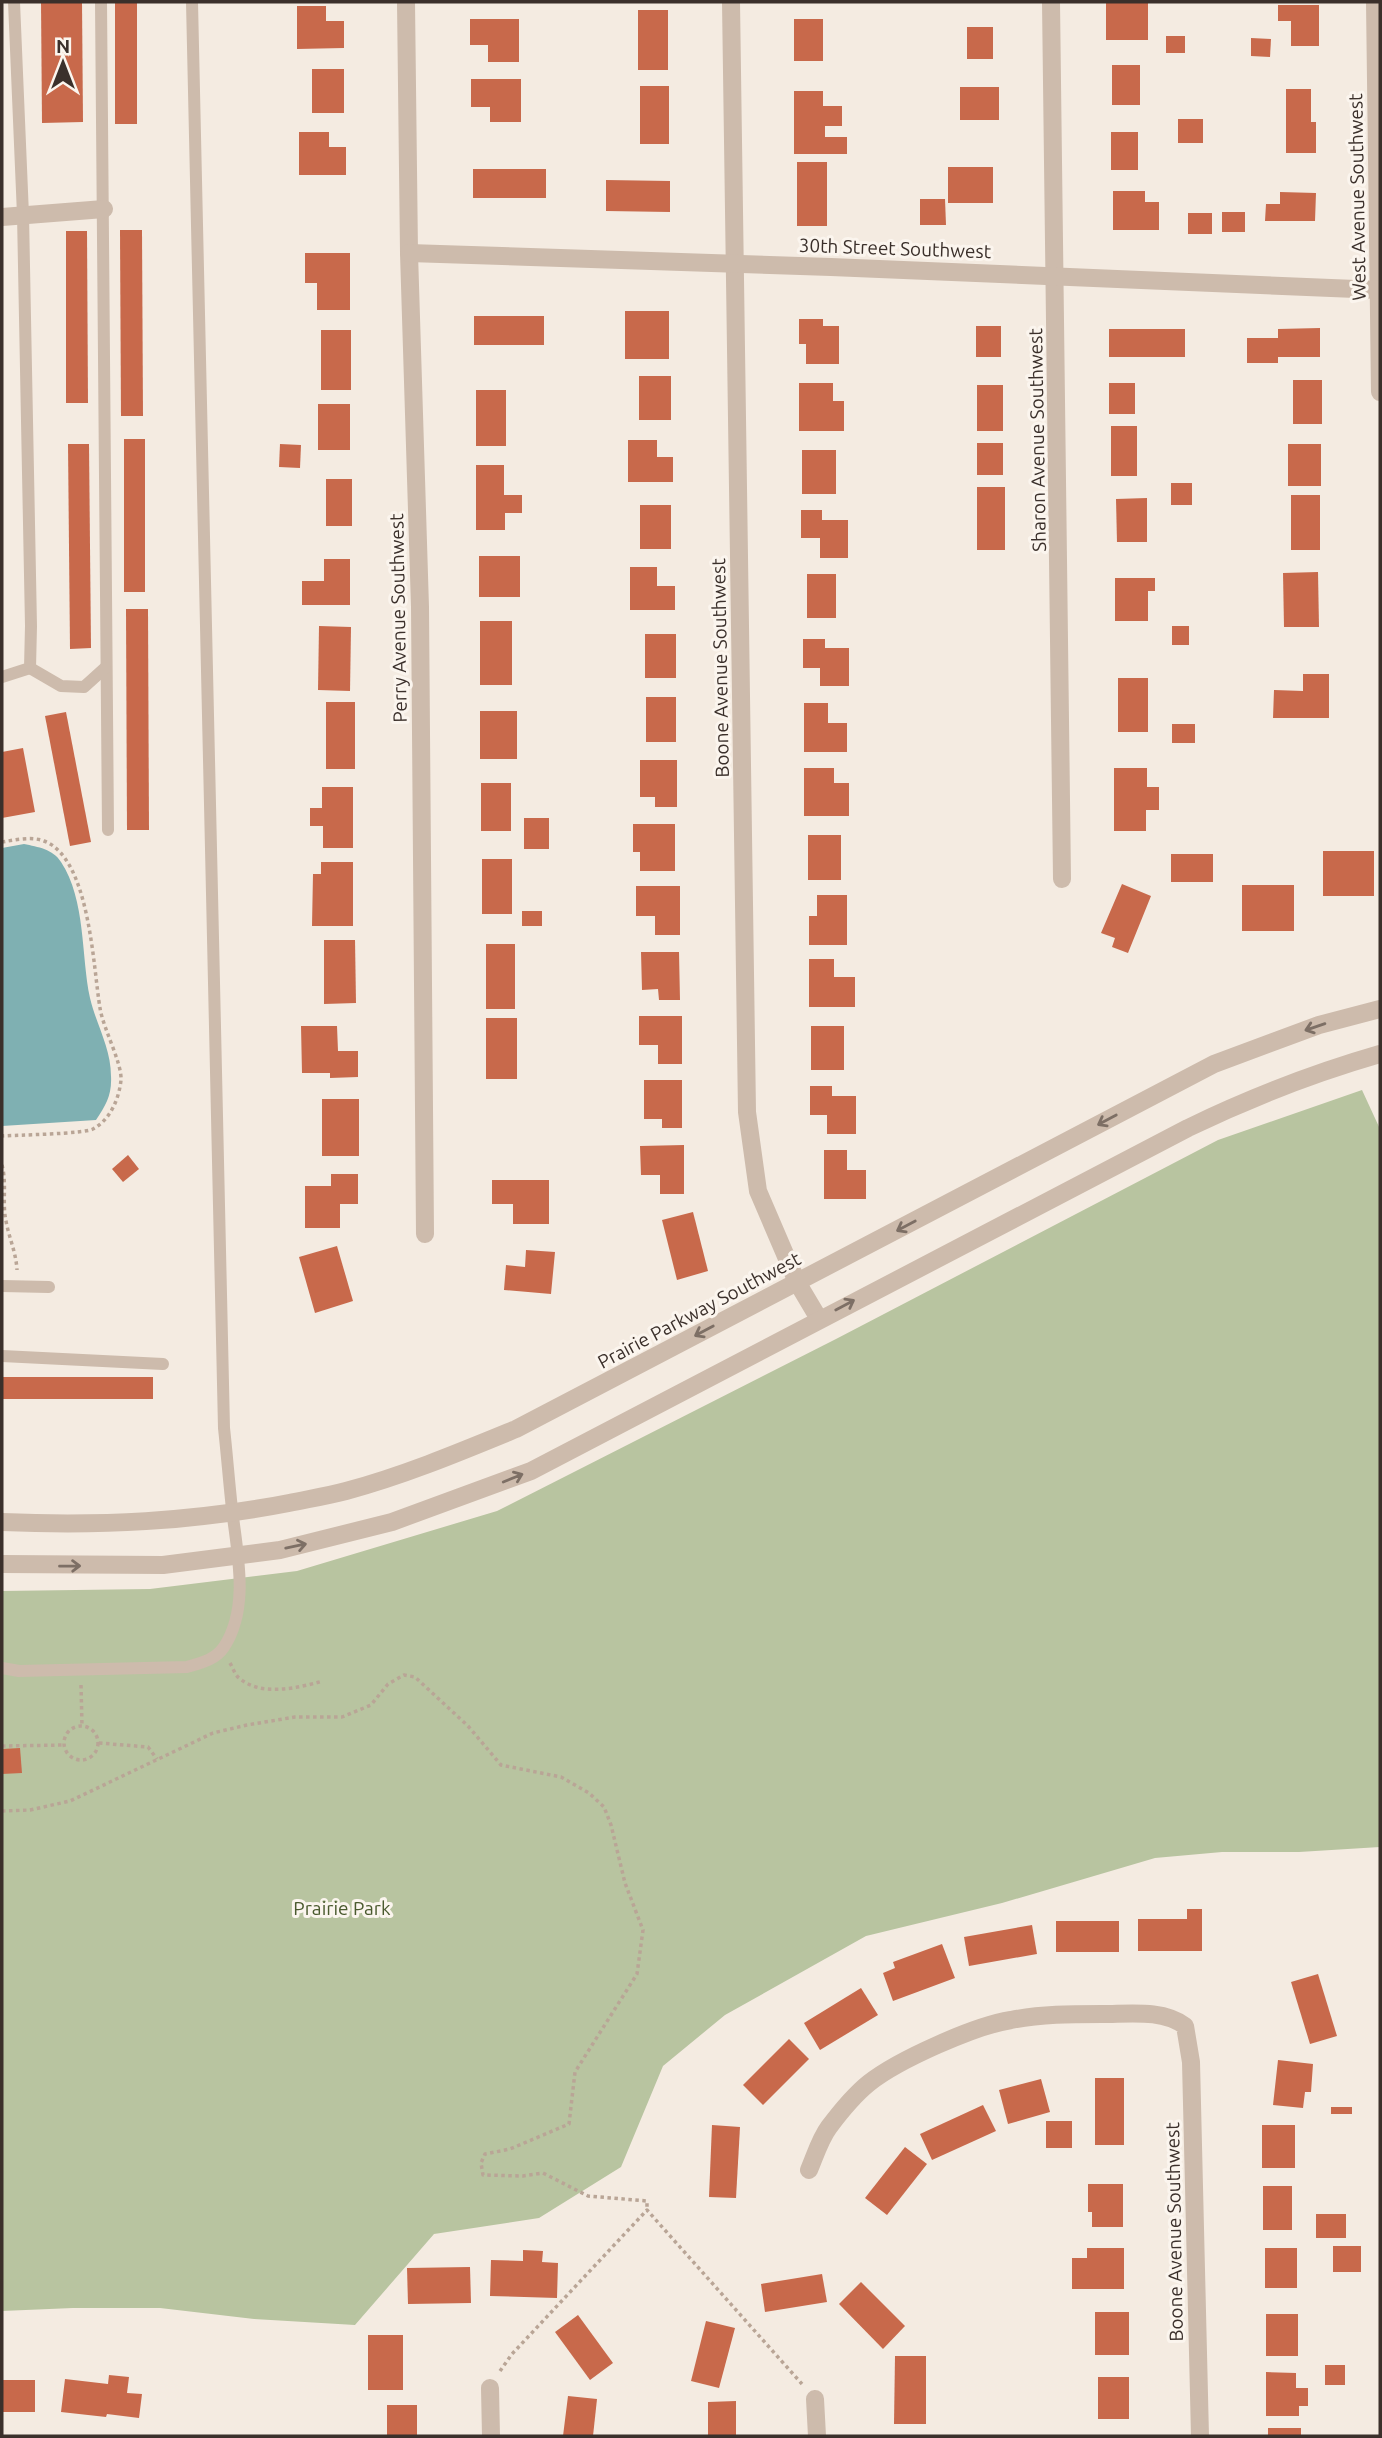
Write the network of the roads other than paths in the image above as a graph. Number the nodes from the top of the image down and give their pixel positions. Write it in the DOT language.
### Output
graph roads {
  1 [pos="14,2"];
  2 [pos="102,2"];
  3 [pos="192,2"];
  4 [pos="406,2"];
  5 [pos="731,2"];
  6 [pos="1051,2"];
  7 [pos="1375,2"];
  8 [pos="104,209"];
  9 [pos="23,215"];
  10 [pos="2,217"];
  11 [pos="409,253"];
  12 [pos="735,263"];
  13 [pos="1056,275"];
  14 [pos="1380,290"];
  15 [pos="1380,392"];
  16 [pos="30,668"];
  17 [pos="105,668"];
  18 [pos="2,677"];
  19 [pos="108,830"];
  20 [pos="1062,879"];
  21 [pos="1380,1009"];
  22 [pos="1380,1054"];
  23 [pos="425,1234"];
  24 [pos="797,1283"];
  25 [pos="2,1286"];
  26 [pos="48,1287"];
  27 [pos="818,1319"];
  28 [pos="2,1356"];
  29 [pos="163,1364"];
  30 [pos="232,1514"];
  31 [pos="2,1522"];
  32 [pos="239,1555"];
  33 [pos="2,1564"];
  34 [pos="2,1668"];
  35 [pos="809,2171"];
  36 [pos="490,2388"];
  37 [pos="815,2399"];
  38 [pos="491,2436"];
  39 [pos="817,2436"];
  40 [pos="1200,2436"];
  1 -- 9 [label="lane"];
  2 -- 8 [label="lane"];
  3 -- 30 [label="lane"];
  4 -- 11 [label="street, Perry Avenue Southwest"];
  5 -- 12 [label="street, Boone Avenue Southwest"];
  6 -- 13 [label="street, Sharon Avenue Southwest"];
  7 -- 14 [label="street, West Avenue Southwest"];
  8 -- 9 [label="street"];
  8 -- 17 [label="lane"];
  9 -- 10 [label="street"];
  9 -- 16 [label="lane"];
  11 -- 12 [label="street, 30th Street Southwest"];
  11 -- 23 [label="street, Perry Avenue Southwest"];
  12 -- 13 [label="street, 30th Street Southwest"];
  12 -- 24 [label="street, Boone Avenue Southwest"];
  13 -- 14 [label="street, 30th Street Southwest"];
  13 -- 20 [label="street, Sharon Avenue Southwest"];
  14 -- 15 [label="street, West Avenue Southwest"];
  16 -- 17 [label="lane"];
  16 -- 18 [label="lane"];
  17 -- 19 [label="lane"];
  21 -- 24 [label="street, Prairie Parkway Southwest, one-way"];
  27 -- 22 [label="street, one-way"];
  24 -- 27 [label="street, Boone Avenue Southwest"];
  24 -- 30 [label="street, Prairie Parkway Southwest, one-way"];
  25 -- 26 [label="lane"];
  32 -- 27 [label="street, one-way"];
  28 -- 29 [label="lane"];
  30 -- 31 [label="street, Prairie Parkway Southwest"];
  30 -- 32 [label="lane"];
  33 -- 32 [label="street, one-way"];
  32 -- 34 [label="lane"];
  35 -- 40 [label="street, Boone Avenue Southwest"];
  36 -- 38 [label="street"];
  37 -- 39 [label="street"];
}
